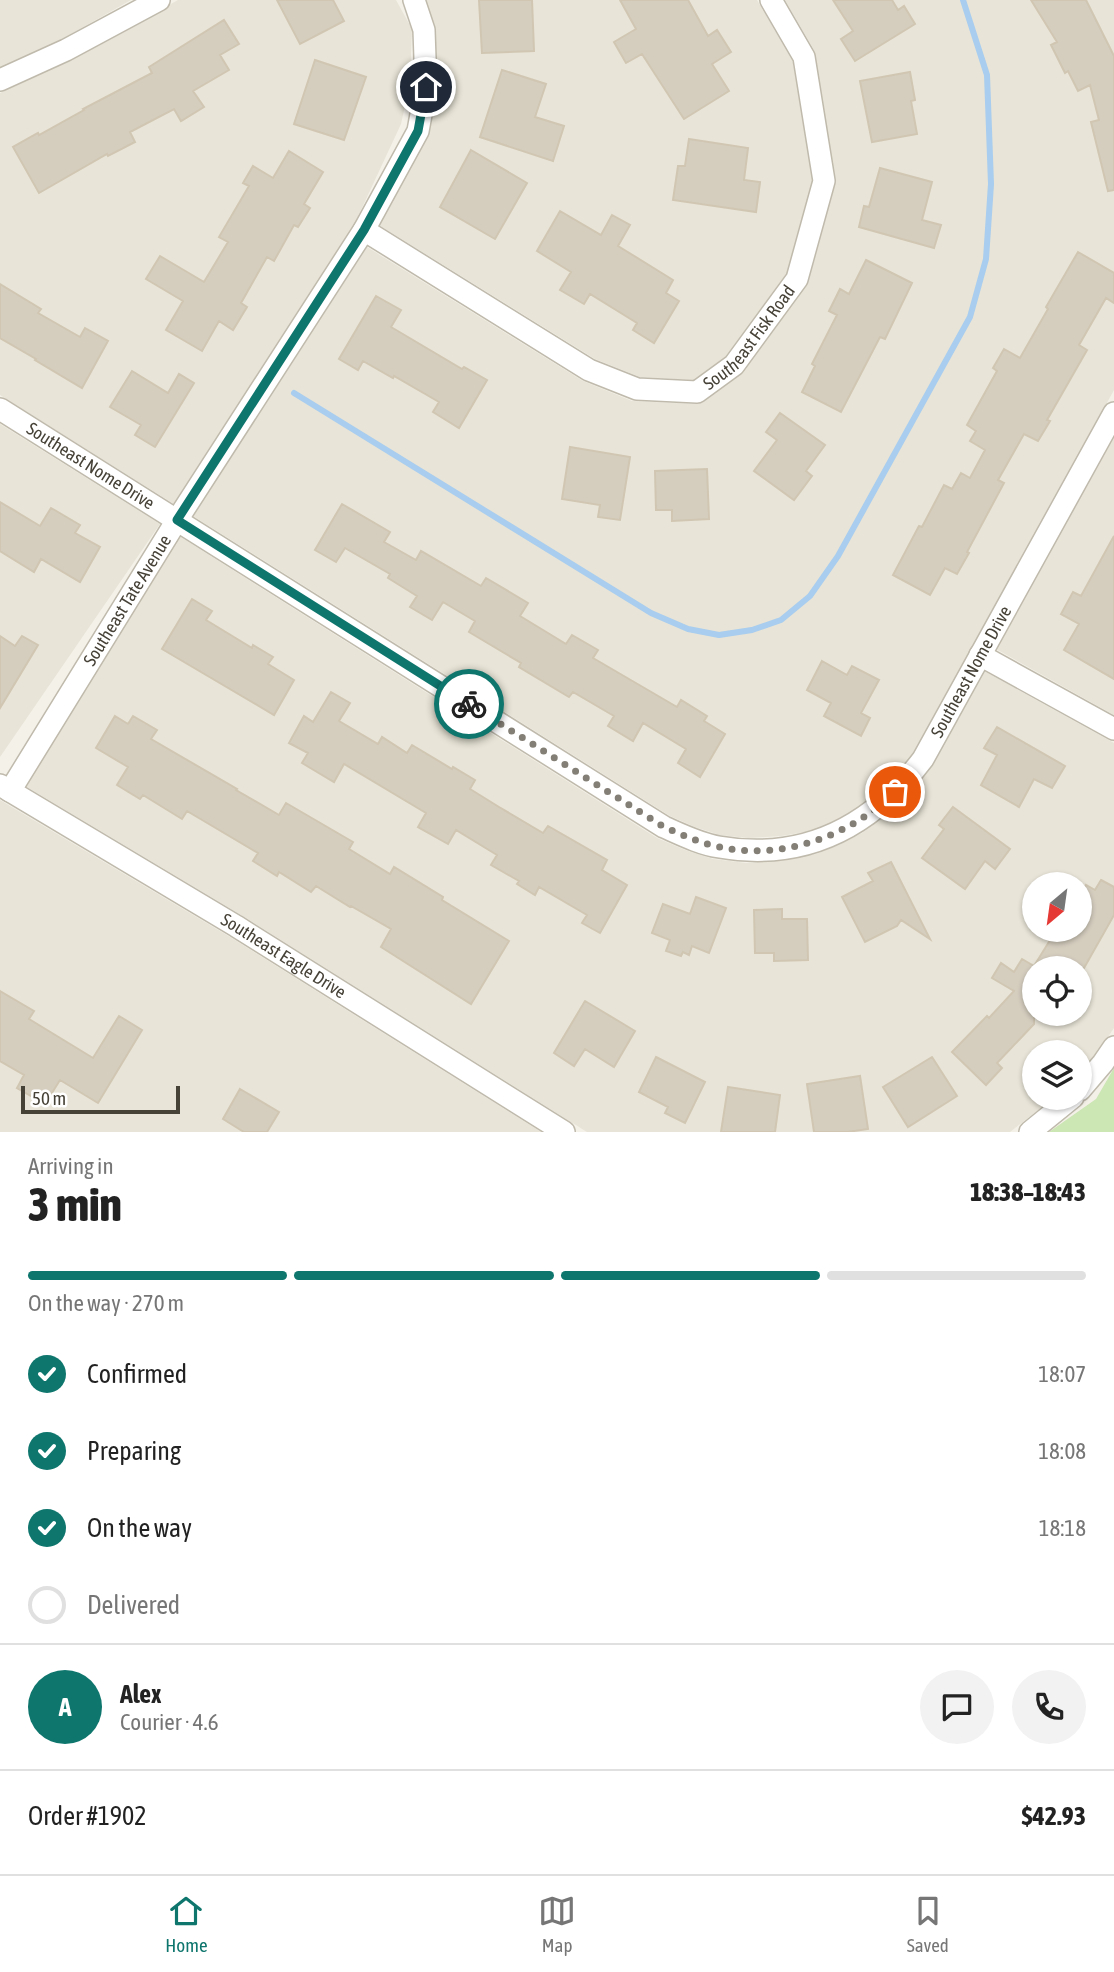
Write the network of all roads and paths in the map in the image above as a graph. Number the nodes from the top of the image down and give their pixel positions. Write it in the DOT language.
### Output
graph roads {
  1 [pos="159,0"];
  2 [pos="414,0"];
  3 [pos="771,0"];
  4 [pos="0,80"];
  5 [pos="364,230"];
  6 [pos="0,409"];
  7 [pos="1114,413"];
  8 [pos="177,520"];
  9 [pos="980,655"];
  10 [pos="1114,729"];
  11 [pos="5,788"];
  12 [pos="1114,1047"];
  13 [pos="1092,1076"];
  14 [pos="1057,1110"];
  15 [pos="564,1132"];
  16 [pos="1030,1132"];
  1 -- 4 [label="street"];
  2 -- 5 [label="street, Southeast Tate Avenue"];
  3 -- 5 [label="street, Southeast Fisk Road"];
  5 -- 8 [label="street, Southeast Tate Avenue"];
  6 -- 8 [label="street, Southeast Nome Drive"];
  7 -- 9 [label="street, Southeast Nome Drive"];
  8 -- 9 [label="street, Southeast Nome Drive"];
  8 -- 11 [label="street, Southeast Tate Avenue"];
  9 -- 10 [label="street"];
  11 -- 15 [label="street, Southeast Eagle Drive"];
  12 -- 13 [label="street"];
  14 -- 16 [label="street"];
}
